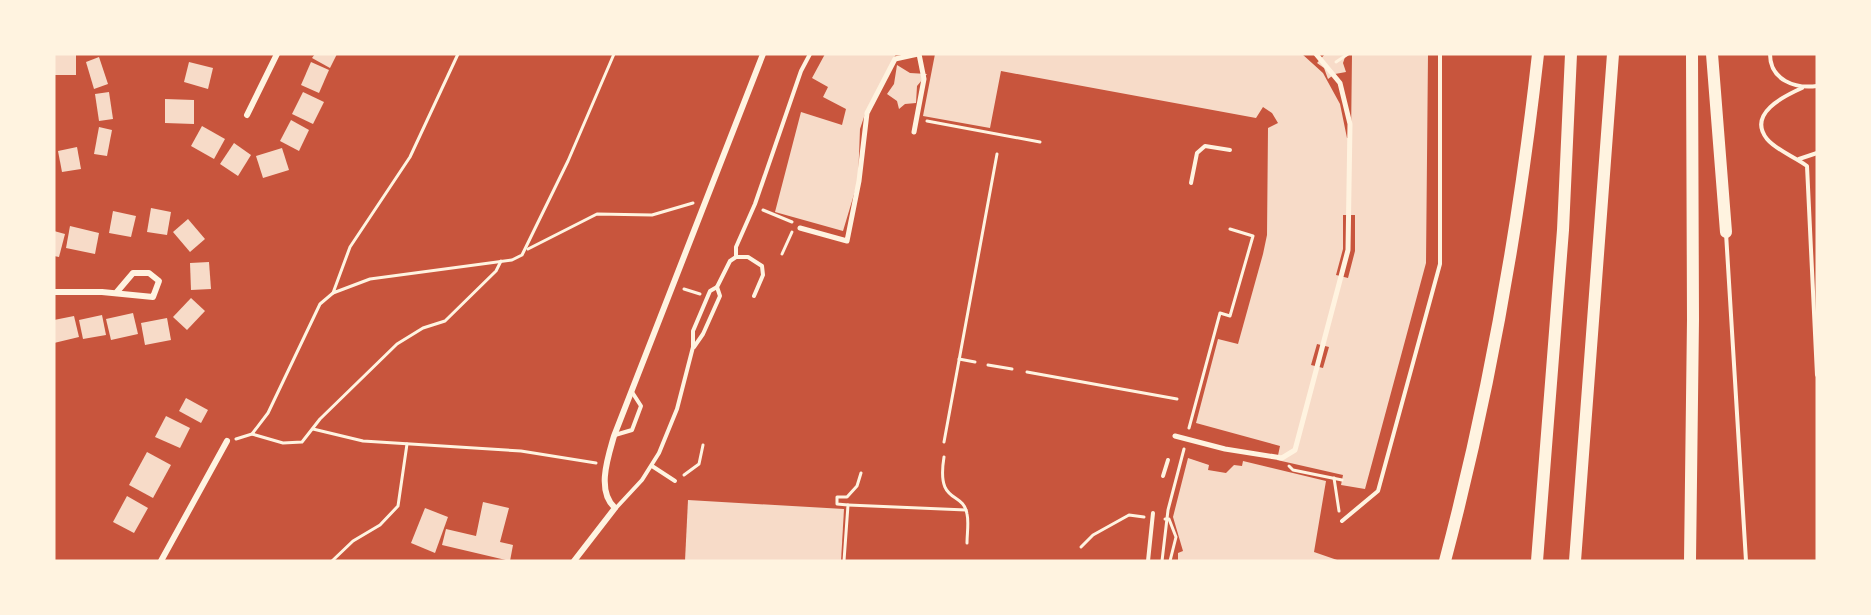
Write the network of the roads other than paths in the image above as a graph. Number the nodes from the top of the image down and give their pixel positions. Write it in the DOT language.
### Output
graph roads {
  1 [pos="276,54"];
  2 [pos="763,54"];
  3 [pos="810,54"];
  4 [pos="918,54"];
  5 [pos="1316,54"];
  6 [pos="1440,54"];
  7 [pos="1538,54"];
  8 [pos="1571,54"];
  9 [pos="1613,54"];
  10 [pos="1692,54"];
  11 [pos="1712,54"];
  12 [pos="1770,54"];
  13 [pos="1817,86"];
  14 [pos="1802,88"];
  15 [pos="246,115"];
  16 [pos="914,132"];
  17 [pos="1230,150"];
  18 [pos="1817,153"];
  19 [pos="1798,159"];
  20 [pos="1191,183"];
  21 [pos="800,228"];
  22 [pos="1726,232"];
  23 [pos="736,257"];
  24 [pos="717,287"];
  25 [pos="54,292"];
  26 [pos="116,293"];
  27 [pos="754,296"];
  28 [pos="693,347"];
  29 [pos="1817,375"];
  30 [pos="632,392"];
  31 [pos="614,436"];
  32 [pos="1175,436"];
  33 [pos="227,441"];
  34 [pos="1168,460"];
  35 [pos="652,466"];
  36 [pos="1163,476"];
  37 [pos="675,481"];
  38 [pos="615,508"];
  39 [pos="1151,515"];
  40 [pos="1342,521"];
  41 [pos="161,561"];
  42 [pos="574,561"];
  43 [pos="1148,561"];
  44 [pos="1445,561"];
  45 [pos="1537,561"];
  46 [pos="1575,561"];
  47 [pos="1690,561"];
  48 [pos="1746,561"];
  1 -- 15 [label="street"];
  2 -- 30 [label="street"];
  3 -- 23 [label="lane"];
  4 -- 16 [label="street"];
  4 -- 21 [label="street"];
  5 -- 32 [label="street"];
  6 -- 40 [label="lane"];
  7 -- 44 [label="highway"];
  8 -- 45 [label="highway"];
  9 -- 46 [label="highway"];
  10 -- 47 [label="highway"];
  11 -- 22 [label="highway"];
  12 -- 14 [label="lane"];
  13 -- 14 [label="lane"];
  14 -- 19 [label="lane"];
  17 -- 20 [label="lane"];
  18 -- 19 [label="lane"];
  19 -- 29 [label="lane"];
  22 -- 48 [label="lane"];
  23 -- 24 [label="lane"];
  23 -- 27 [label="lane"];
  24 -- 28 [label="lane"];
  24 -- 28 [label="lane"];
  25 -- 26 [label="street"];
  26 -- 26 [label="street"];
  28 -- 35 [label="lane"];
  30 -- 31 [label="street"];
  30 -- 31 [label="lane"];
  31 -- 38 [label="street"];
  33 -- 41 [label="street"];
  34 -- 36 [label="lane"];
  35 -- 37 [label="lane"];
  35 -- 38 [label="lane"];
  38 -- 42 [label="street"];
  39 -- 43 [label="lane"];
}
